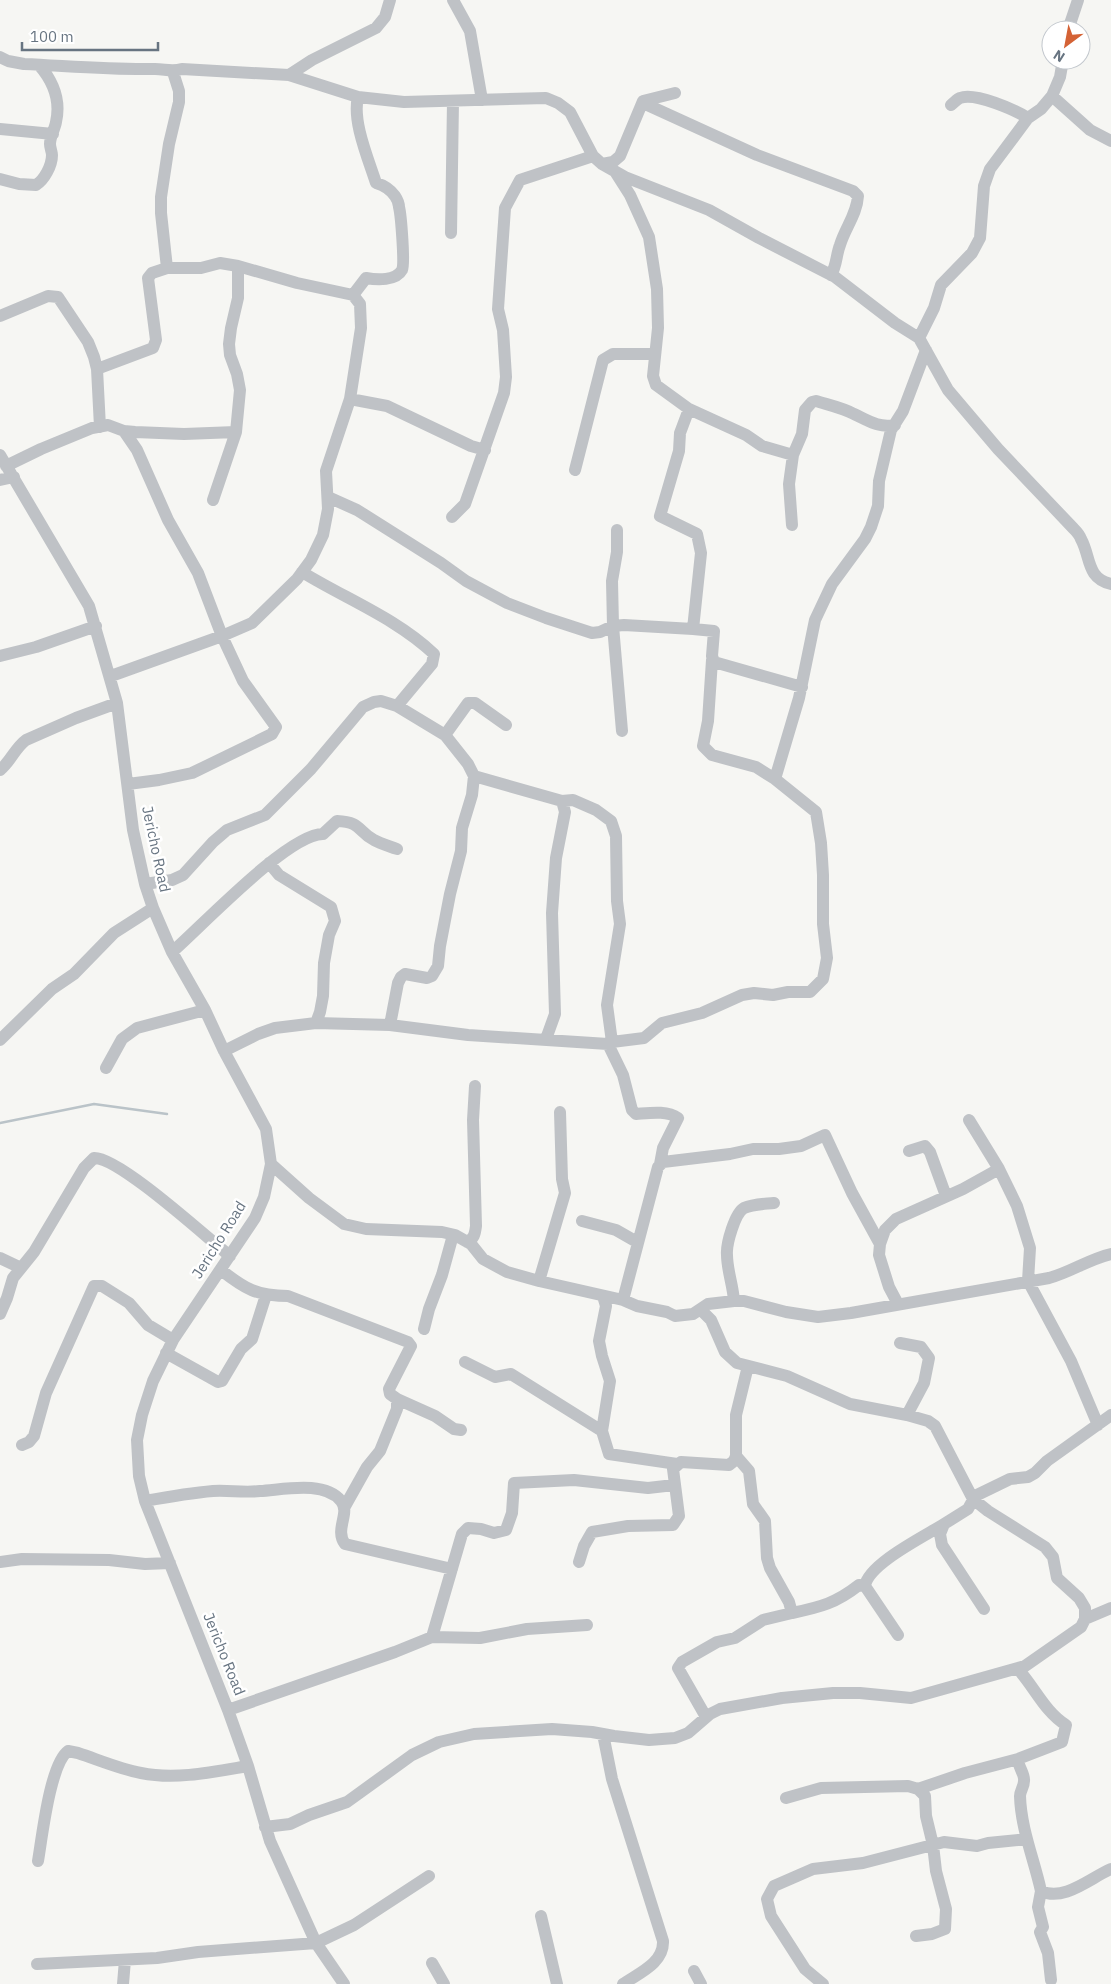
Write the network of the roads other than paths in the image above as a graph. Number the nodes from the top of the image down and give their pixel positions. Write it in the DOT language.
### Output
graph roads {
  1 [pos="390,0"];
  2 [pos="453,0"];
  3 [pos="1078,0"];
  4 [pos="1071,20"];
  5 [pos="0,56"];
  6 [pos="39,65"];
  7 [pos="1061,70"];
  8 [pos="174,72"];
  9 [pos="289,75"];
  10 [pos="675,93"];
  11 [pos="1052,96"];
  12 [pos="358,97"];
  13 [pos="482,100"];
  14 [pos="453,102"];
  15 [pos="643,103"];
  16 [pos="951,106"];
  17 [pos="1028,118"];
  18 [pos="0,129"];
  19 [pos="53,134"];
  20 [pos="1111,141"];
  21 [pos="598,160"];
  22 [pos="616,172"];
  23 [pos="0,179"];
  24 [pos="450,233"];
  25 [pos="238,266"];
  26 [pos="167,268"];
  27 [pos="831,275"];
  28 [pos="353,295"];
  29 [pos="0,316"];
  30 [pos="919,338"];
  31 [pos="926,350"];
  32 [pos="655,354"];
  33 [pos="98,369"];
  34 [pos="350,399"];
  35 [pos="689,409"];
  36 [pos="895,425"];
  37 [pos="100,427"];
  38 [pos="124,431"];
  39 [pos="236,432"];
  40 [pos="486,450"];
  41 [pos="793,455"];
  42 [pos="7,466"];
  43 [pos="575,470"];
  44 [pos="0,480"];
  45 [pos="328,497"];
  46 [pos="214,500"];
  47 [pos="452,517"];
  48 [pos="792,524"];
  49 [pos="617,530"];
  50 [pos="302,572"];
  51 [pos="1111,584"];
  52 [pos="96,626"];
  53 [pos="613,626"];
  54 [pos="693,629"];
  55 [pos="222,636"];
  56 [pos="0,656"];
  57 [pos="712,660"];
  58 [pos="111,676"];
  59 [pos="802,688"];
  60 [pos="117,703"];
  61 [pos="397,706"];
  62 [pos="506,725"];
  63 [pos="622,730"];
  64 [pos="445,735"];
  65 [pos="0,770"];
  66 [pos="474,776"];
  67 [pos="775,779"];
  68 [pos="128,784"];
  69 [pos="562,801"];
  70 [pos="397,849"];
  71 [pos="269,863"];
  72 [pos="145,884"];
  73 [pos="153,908"];
  74 [pos="172,952"];
  75 [pos="205,1010"];
  76 [pos="316,1023"];
  77 [pos="390,1025"];
  78 [pos="546,1039"];
  79 [pos="0,1040"];
  80 [pos="610,1043"];
  81 [pos="224,1051"];
  82 [pos="106,1068"];
  83 [pos="475,1086"];
  84 [pos="560,1112"];
  85 [pos="968,1120"];
  86 [pos="909,1151"];
  87 [pos="270,1164"];
  88 [pos="660,1164"];
  89 [pos="999,1169"];
  90 [pos="946,1196"];
  91 [pos="774,1203"];
  92 [pos="582,1221"];
  93 [pos="453,1234"];
  94 [pos="467,1242"];
  95 [pos="638,1242"];
  96 [pos="880,1244"];
  97 [pos="1111,1254"];
  98 [pos="230,1256"];
  99 [pos="0,1258"];
  100 [pos="21,1268"];
  101 [pos="221,1270"];
  102 [pos="539,1281"];
  103 [pos="1028,1281"];
  104 [pos="266,1295"];
  105 [pos="603,1296"];
  106 [pos="623,1300"];
  107 [pos="734,1301"];
  108 [pos="898,1304"];
  109 [pos="701,1310"];
  110 [pos="0,1314"];
  111 [pos="424,1329"];
  112 [pos="173,1340"];
  113 [pos="900,1343"];
  114 [pos="166,1353"];
  115 [pos="465,1362"];
  116 [pos="748,1366"];
  117 [pos="397,1399"];
  118 [pos="907,1415"];
  119 [pos="1111,1415"];
  120 [pos="1098,1425"];
  121 [pos="461,1430"];
  122 [pos="602,1431"];
  123 [pos="22,1446"];
  124 [pos="736,1456"];
  125 [pos="677,1464"];
  126 [pos="674,1485"];
  127 [pos="973,1499"];
  128 [pos="145,1501"];
  129 [pos="344,1508"];
  130 [pos="944,1524"];
  131 [pos="0,1562"];
  132 [pos="579,1562"];
  133 [pos="170,1563"];
  134 [pos="452,1569"];
  135 [pos="865,1586"];
  136 [pos="1111,1608"];
  137 [pos="984,1609"];
  138 [pos="792,1613"];
  139 [pos="1085,1619"];
  140 [pos="587,1625"];
  141 [pos="898,1635"];
  142 [pos="432,1637"];
  143 [pos="1018,1669"];
  144 [pos="228,1710"];
  145 [pos="706,1717"];
  146 [pos="603,1734"];
  147 [pos="1018,1759"];
  148 [pos="248,1766"];
  149 [pos="918,1789"];
  150 [pos="786,1798"];
  151 [pos="264,1828"];
  152 [pos="1027,1839"];
  153 [pos="933,1845"];
  154 [pos="38,1861"];
  155 [pos="1111,1869"];
  156 [pos="429,1876"];
  157 [pos="1041,1891"];
  158 [pos="541,1916"];
  159 [pos="916,1936"];
  160 [pos="316,1943"];
  161 [pos="125,1960"];
  162 [pos="432,1963"];
  163 [pos="37,1964"];
  164 [pos="694,1971"];
  165 [pos="1051,1980"];
  166 [pos="123,1984"];
  167 [pos="344,1984"];
  168 [pos="444,1984"];
  169 [pos="557,1984"];
  170 [pos="623,1984"];
  171 [pos="701,1984"];
  172 [pos="823,1984"];
  1 -- 9 [label="street"];
  2 -- 13 [label="street"];
  3 -- 4 [label="street"];
  5 -- 6 [label="street"];
  6 -- 8 [label="street"];
  6 -- 19 [label="street"];
  7 -- 11 [label="street"];
  8 -- 9 [label="street"];
  8 -- 26 [label="street"];
  9 -- 12 [label="street"];
  10 -- 15 [label="street"];
  11 -- 17 [label="street"];
  11 -- 20 [label="street"];
  12 -- 14 [label="street"];
  12 -- 28 [label="street"];
  13 -- 14 [label="street"];
  13 -- 21 [label="street"];
  14 -- 24 [label="street"];
  15 -- 21 [label="street"];
  15 -- 27 [label="street"];
  16 -- 17 [label="street"];
  17 -- 30 [label="street"];
  18 -- 19 [label="street"];
  19 -- 23 [label="street"];
  21 -- 22 [label="street"];
  21 -- 40 [label="street"];
  22 -- 27 [label="street"];
  22 -- 32 [label="street"];
  25 -- 26 [label="street"];
  25 -- 28 [label="street"];
  25 -- 39 [label="street"];
  26 -- 33 [label="street"];
  27 -- 30 [label="street"];
  28 -- 34 [label="street"];
  29 -- 33 [label="street"];
  30 -- 31 [label="street"];
  31 -- 36 [label="street"];
  31 -- 51 [label="street"];
  32 -- 35 [label="street"];
  32 -- 43 [label="street"];
  33 -- 37 [label="street"];
  34 -- 40 [label="street"];
  34 -- 45 [label="street"];
  35 -- 41 [label="street"];
  35 -- 54 [label="street"];
  36 -- 41 [label="street"];
  36 -- 59 [label="street"];
  37 -- 38 [label="street"];
  37 -- 42 [label="street"];
  38 -- 39 [label="street"];
  38 -- 55 [label="street"];
  39 -- 46 [label="street"];
  40 -- 47 [label="street"];
  41 -- 48 [label="street"];
  42 -- 44 [label="street"];
  42 -- 52 [label="street, Jericho Road"];
  45 -- 50 [label="street"];
  45 -- 53 [label="street"];
  49 -- 53 [label="street"];
  50 -- 55 [label="street"];
  50 -- 61 [label="street"];
  52 -- 56 [label="street"];
  52 -- 58 [label="street, Jericho Road"];
  53 -- 54 [label="street"];
  53 -- 63 [label="street"];
  54 -- 57 [label="street"];
  55 -- 58 [label="street"];
  55 -- 68 [label="street"];
  57 -- 59 [label="street"];
  57 -- 67 [label="street"];
  58 -- 60 [label="street, Jericho Road"];
  59 -- 67 [label="street"];
  60 -- 65 [label="street"];
  60 -- 68 [label="street, Jericho Road"];
  61 -- 64 [label="street"];
  61 -- 72 [label="street"];
  62 -- 64 [label="street"];
  64 -- 66 [label="street"];
  66 -- 69 [label="street"];
  66 -- 77 [label="street"];
  67 -- 80 [label="street"];
  68 -- 72 [label="street, Jericho Road"];
  69 -- 78 [label="street"];
  69 -- 80 [label="street"];
  70 -- 71 [label="street"];
  71 -- 74 [label="street"];
  71 -- 76 [label="street"];
  72 -- 73 [label="street, Jericho Road"];
  73 -- 74 [label="street, Jericho Road"];
  73 -- 79 [label="street"];
  74 -- 75 [label="street, Jericho Road"];
  75 -- 81 [label="street, Jericho Road"];
  75 -- 82 [label="street"];
  76 -- 77 [label="street"];
  76 -- 81 [label="street"];
  77 -- 78 [label="street"];
  78 -- 80 [label="street"];
  80 -- 88 [label="street"];
  81 -- 87 [label="street, Jericho Road"];
  83 -- 94 [label="street"];
  84 -- 102 [label="street"];
  85 -- 89 [label="street"];
  86 -- 90 [label="street"];
  87 -- 93 [label="street"];
  87 -- 98 [label="street, Jericho Road"];
  88 -- 95 [label="street"];
  88 -- 96 [label="street"];
  89 -- 90 [label="street"];
  89 -- 103 [label="street"];
  90 -- 96 [label="street"];
  91 -- 107 [label="street"];
  92 -- 95 [label="street"];
  93 -- 94 [label="street"];
  93 -- 111 [label="street"];
  94 -- 102 [label="street"];
  95 -- 106 [label="street"];
  96 -- 108 [label="street"];
  97 -- 103 [label="street"];
  98 -- 100 [label="street"];
  98 -- 101 [label="street, Jericho Road"];
  99 -- 100 [label="street"];
  100 -- 110 [label="street"];
  101 -- 104 [label="street"];
  101 -- 112 [label="street, Jericho Road"];
  102 -- 105 [label="street"];
  103 -- 108 [label="street"];
  103 -- 120 [label="street"];
  104 -- 114 [label="street"];
  104 -- 117 [label="street"];
  105 -- 106 [label="street"];
  105 -- 122 [label="street"];
  106 -- 109 [label="street"];
  107 -- 108 [label="street"];
  107 -- 109 [label="street"];
  109 -- 116 [label="street"];
  112 -- 114 [label="street, Jericho Road"];
  112 -- 123 [label="street"];
  113 -- 118 [label="street"];
  114 -- 128 [label="street, Jericho Road"];
  115 -- 122 [label="street"];
  116 -- 118 [label="street"];
  116 -- 124 [label="street"];
  117 -- 121 [label="street"];
  117 -- 129 [label="street"];
  118 -- 127 [label="street"];
  119 -- 120 [label="street"];
  120 -- 127 [label="street"];
  122 -- 125 [label="street"];
  124 -- 125 [label="street"];
  124 -- 138 [label="street"];
  125 -- 126 [label="street"];
  126 -- 132 [label="street"];
  126 -- 134 [label="street"];
  127 -- 130 [label="street"];
  127 -- 139 [label="street"];
  128 -- 129 [label="street"];
  128 -- 133 [label="street, Jericho Road"];
  129 -- 134 [label="street"];
  130 -- 135 [label="street"];
  130 -- 137 [label="street"];
  131 -- 133 [label="street"];
  133 -- 144 [label="street, Jericho Road"];
  134 -- 142 [label="street"];
  135 -- 138 [label="street"];
  135 -- 141 [label="street"];
  136 -- 139 [label="street"];
  138 -- 145 [label="street"];
  139 -- 143 [label="street"];
  140 -- 142 [label="street"];
  142 -- 144 [label="street"];
  143 -- 145 [label="street"];
  143 -- 147 [label="street"];
  144 -- 148 [label="street, Jericho Road"];
  145 -- 146 [label="street"];
  146 -- 151 [label="street"];
  146 -- 170 [label="street"];
  147 -- 149 [label="street"];
  147 -- 152 [label="street"];
  148 -- 151 [label="street, Jericho Road"];
  148 -- 154 [label="street"];
  149 -- 150 [label="street"];
  149 -- 153 [label="street"];
  151 -- 160 [label="street, Jericho Road"];
  152 -- 153 [label="street"];
  152 -- 157 [label="street"];
  153 -- 159 [label="street"];
  153 -- 172 [label="street"];
  155 -- 157 [label="street"];
  156 -- 160 [label="street"];
  157 -- 165 [label="street"];
  158 -- 169 [label="street"];
  160 -- 161 [label="street"];
  160 -- 167 [label="street, Jericho Road"];
  161 -- 163 [label="street"];
  161 -- 166 [label="street"];
  162 -- 168 [label="street"];
  164 -- 171 [label="street"];
}
